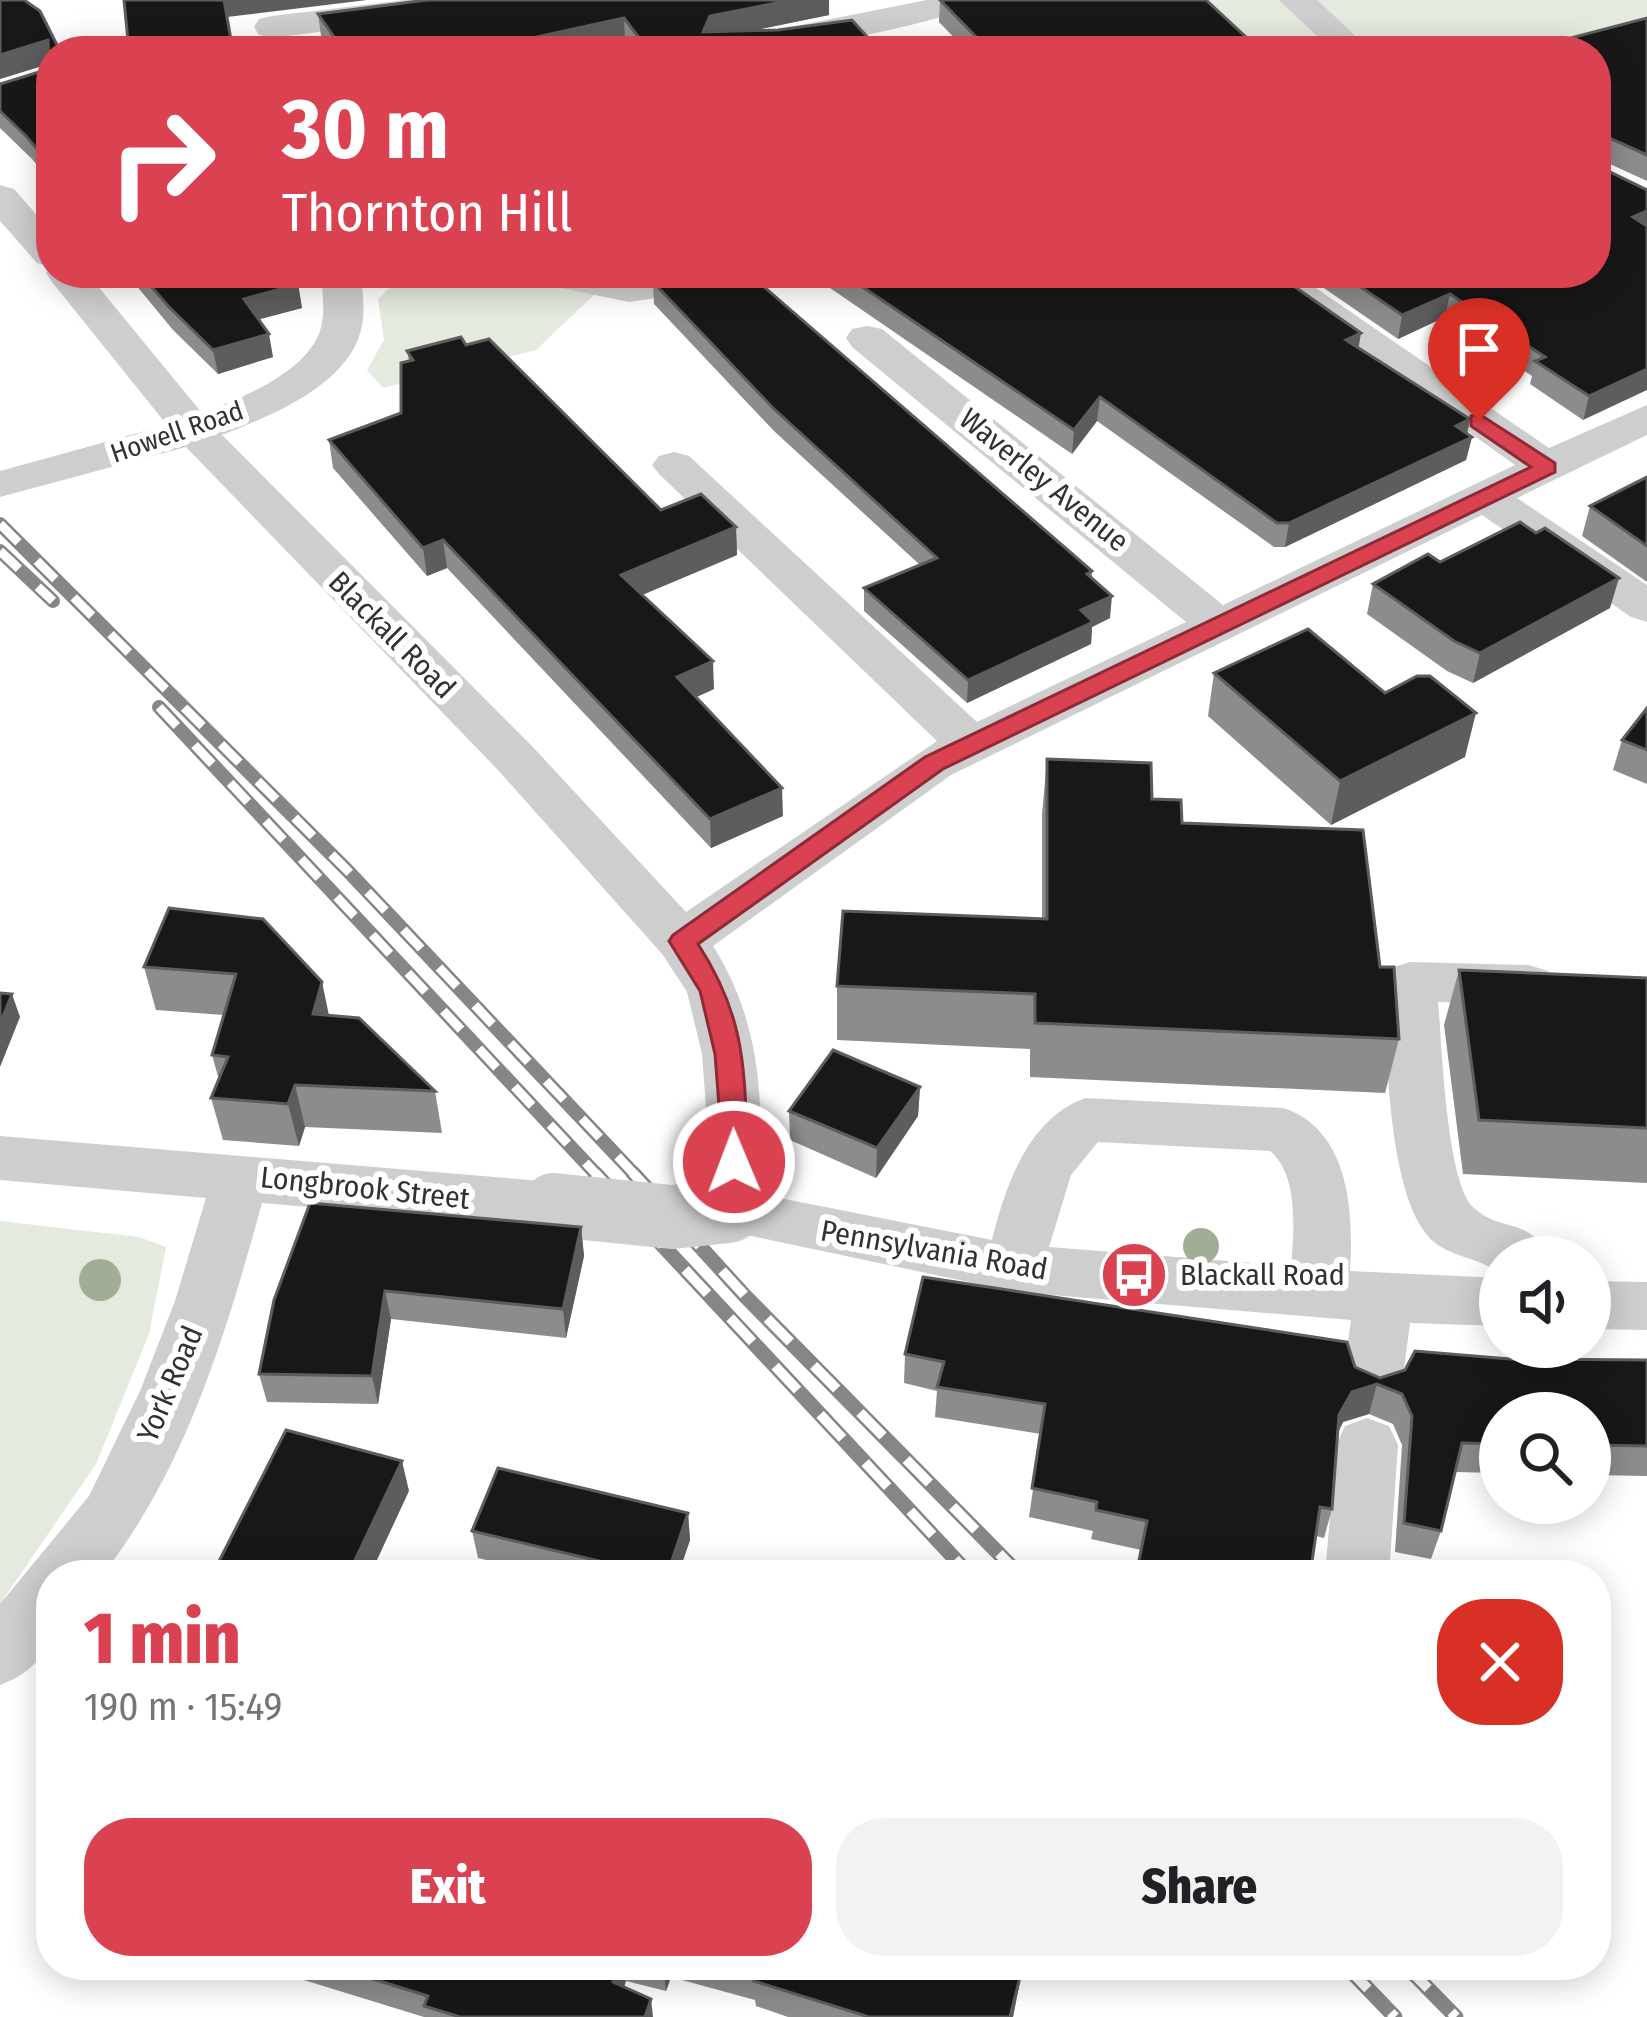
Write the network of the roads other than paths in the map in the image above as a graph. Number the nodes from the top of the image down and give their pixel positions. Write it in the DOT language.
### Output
graph roads {
  1 [pos="490,0"];
  2 [pos="966,0"];
  3 [pos="1297,0"];
  4 [pos="437,9"];
  5 [pos="893,20"];
  6 [pos="272,26"];
  7 [pos="454,36"];
  8 [pos="806,36"];
  9 [pos="907,36"];
  10 [pos="1337,36"];
  11 [pos="0,197"];
  12 [pos="36,235"];
  13 [pos="81,288"];
  14 [pos="341,288"];
  15 [pos="1289,288"];
  16 [pos="867,338"];
  17 [pos="1647,418"];
  18 [pos="193,430"];
  19 [pos="674,465"];
  20 [pos="1547,467"];
  21 [pos="0,484"];
  22 [pos="1486,498"];
  23 [pos="1647,607"];
  24 [pos="1218,626"];
  25 [pos="971,745"];
  26 [pos="682,941"];
  27 [pos="1582,986"];
  28 [pos="0,1158"];
  29 [pos="241,1176"];
  30 [pos="729,1211"];
  31 [pos="1479,1236"];
  32 [pos="1016,1268"];
  33 [pos="1317,1293"];
  34 [pos="1384,1298"];
  35 [pos="1479,1301"];
  36 [pos="1611,1305"];
  37 [pos="1647,1306"];
  38 [pos="1372,1377"];
  39 [pos="1367,1445"];
  40 [pos="75,1560"];
  41 [pos="1358,1560"];
  42 [pos="36,1609"];
  43 [pos="0,1655"];
  1 -- 4 [label="street"];
  2 -- 5 [label="street"];
  3 -- 10 [label="street"];
  4 -- 6 [label="street"];
  4 -- 7 [label="street"];
  5 -- 8 [label="street"];
  5 -- 9 [label="street"];
  11 -- 12 [label="street, Blackall Road"];
  13 -- 18 [label="street, Blackall Road"];
  14 -- 18 [label="street, Howell Road"];
  15 -- 20 [label="street"];
  16 -- 24 [label="street, Waverley Avenue"];
  17 -- 20 [label="street"];
  18 -- 21 [label="street, Howell Road"];
  18 -- 26 [label="street, Blackall Road"];
  19 -- 25 [label="street"];
  20 -- 22 [label="street"];
  22 -- 23 [label="street"];
  22 -- 24 [label="street"];
  24 -- 25 [label="street"];
  25 -- 26 [label="street"];
  26 -- 30 [label="street, Blackall Road"];
  27 -- 31 [label="street"];
  28 -- 29 [label="street, Longbrook Street"];
  29 -- 30 [label="street, Longbrook Street, bridge"];
  29 -- 40 [label="street, York Road"];
  30 -- 32 [label="street, Pennsylvania Road"];
  32 -- 33 [label="street, Pennsylvania Road"];
  32 -- 33 [label="street"];
  33 -- 34 [label="street, Pennsylvania Road"];
  34 -- 35 [label="street, Pennsylvania Road"];
  34 -- 38 [label="street"];
  36 -- 37 [label="street"];
  39 -- 41 [label="street"];
  42 -- 43 [label="street"];
}
